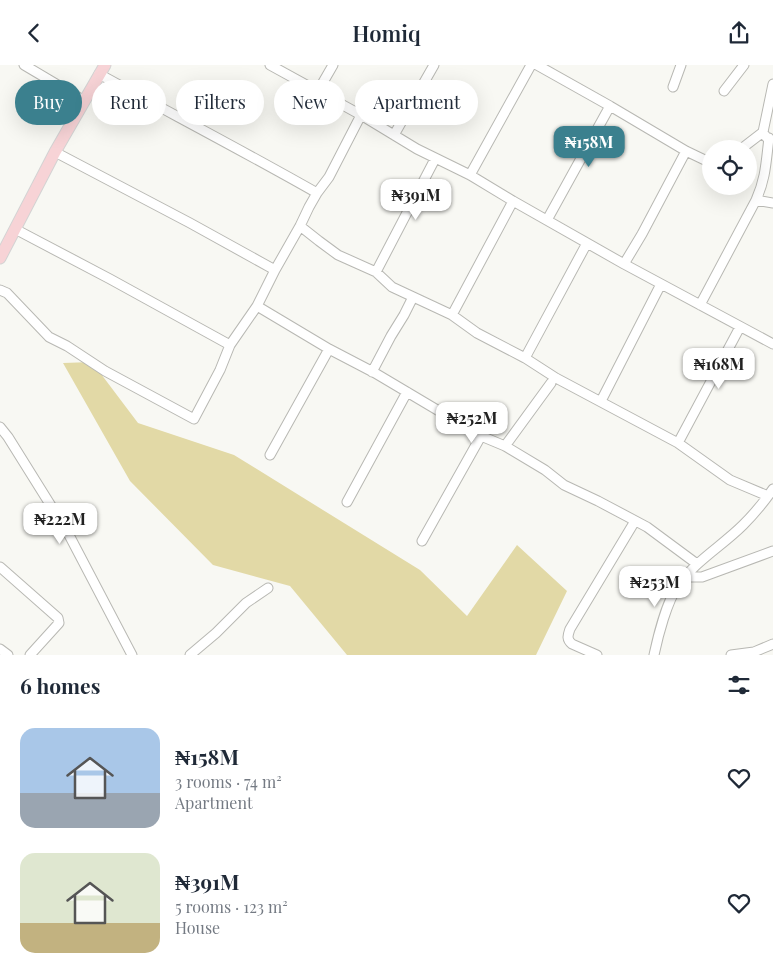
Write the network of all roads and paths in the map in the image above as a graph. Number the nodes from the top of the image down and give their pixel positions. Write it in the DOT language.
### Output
graph roads {
  1 [pos="24,65"];
  2 [pos="270,65"];
  3 [pos="333,65"];
  4 [pos="434,65"];
  5 [pos="531,65"];
  6 [pos="537,65"];
  7 [pos="681,65"];
  8 [pos="744,65"];
  9 [pos="100,68"];
  10 [pos="49,80"];
  11 [pos="298,80"];
  12 [pos="324,80"];
  13 [pos="773,84"];
  14 [pos="673,87"];
  15 [pos="724,91"];
  16 [pos="82,92"];
  17 [pos="610,105"];
  18 [pos="62,125"];
  19 [pos="356,125"];
  20 [pos="378,125"];
  21 [pos="394,135"];
  22 [pos="769,136"];
  23 [pos="757,142"];
  24 [pos="686,151"];
  25 [pos="55,153"];
  26 [pos="435,159"];
  27 [pos="702,159"];
  28 [pos="470,175"];
  29 [pos="317,193"];
  30 [pos="756,200"];
  31 [pos="513,201"];
  32 [pos="773,203"];
  33 [pos="547,220"];
  34 [pos="300,226"];
  35 [pos="16,229"];
  36 [pos="0,243"];
  37 [pos="587,243"];
  38 [pos="0,258"];
  39 [pos="624,264"];
  40 [pos="275,270"];
  41 [pos="376,272"];
  42 [pos="661,284"];
  43 [pos="0,290"];
  44 [pos="413,297"];
  45 [pos="700,305"];
  46 [pos="257,306"];
  47 [pos="452,315"];
  48 [pos="740,327"];
  49 [pos="773,344"];
  50 [pos="230,345"];
  51 [pos="329,349"];
  52 [pos="525,358"];
  53 [pos="372,372"];
  54 [pos="551,383"];
  55 [pos="407,392"];
  56 [pos="600,401"];
  57 [pos="0,427"];
  58 [pos="482,436"];
  59 [pos="678,443"];
  60 [pos="505,446"];
  61 [pos="270,455"];
  62 [pos="771,493"];
  63 [pos="347,502"];
  64 [pos="635,521"];
  65 [pos="422,541"];
  66 [pos="773,551"];
  67 [pos="697,564"];
  68 [pos="0,567"];
  69 [pos="686,577"];
  70 [pos="268,588"];
  71 [pos="773,644"];
  72 [pos="0,649"];
  73 [pos="8,655"];
  74 [pos="30,655"];
  75 [pos="132,655"];
  76 [pos="190,655"];
  77 [pos="597,655"];
  78 [pos="654,655"];
  79 [pos="731,655"];
  1 -- 10 [label="street"];
  2 -- 11 [label="street"];
  3 -- 12 [label="street"];
  4 -- 21 [label="street"];
  5 -- 28 [label="street"];
  6 -- 17 [label="street"];
  7 -- 14 [label="street"];
  8 -- 15 [label="street"];
  9 -- 16 [label="main road"];
  9 -- 25 [label="main road"];
  9 -- 29 [label="street"];
  13 -- 22 [label="street"];
  17 -- 24 [label="street"];
  17 -- 33 [label="street"];
  18 -- 36 [label="main road"];
  19 -- 29 [label="street"];
  20 -- 21 [label="street"];
  21 -- 26 [label="street"];
  22 -- 23 [label="street"];
  22 -- 30 [label="street"];
  24 -- 27 [label="street"];
  24 -- 39 [label="street"];
  25 -- 35 [label="main road"];
  25 -- 40 [label="street"];
  26 -- 28 [label="street"];
  26 -- 41 [label="street"];
  28 -- 31 [label="street"];
  29 -- 34 [label="street"];
  30 -- 32 [label="street"];
  30 -- 45 [label="street"];
  31 -- 33 [label="street"];
  31 -- 47 [label="street"];
  33 -- 37 [label="street"];
  34 -- 40 [label="street"];
  34 -- 41 [label="street"];
  35 -- 38 [label="main road"];
  35 -- 50 [label="street"];
  37 -- 39 [label="street"];
  37 -- 52 [label="street"];
  39 -- 42 [label="street"];
  40 -- 46 [label="street"];
  41 -- 44 [label="street"];
  42 -- 45 [label="street"];
  42 -- 56 [label="street"];
  43 -- 50 [label="street"];
  44 -- 47 [label="street"];
  44 -- 53 [label="street"];
  45 -- 48 [label="street"];
  46 -- 50 [label="street"];
  46 -- 51 [label="street"];
  47 -- 52 [label="street"];
  48 -- 49 [label="street"];
  48 -- 59 [label="street"];
  51 -- 53 [label="street"];
  51 -- 61 [label="street"];
  52 -- 56 [label="street"];
  53 -- 55 [label="street"];
  54 -- 60 [label="street"];
  55 -- 58 [label="street"];
  55 -- 63 [label="street"];
  56 -- 59 [label="street"];
  57 -- 75 [label="street"];
  58 -- 60 [label="street"];
  58 -- 65 [label="street"];
  59 -- 62 [label="street"];
  60 -- 64 [label="street"];
  62 -- 67 [label="street"];
  64 -- 67 [label="street"];
  64 -- 77 [label="street"];
  66 -- 69 [label="street"];
  67 -- 69 [label="street"];
  68 -- 74 [label="street"];
  69 -- 78 [label="street"];
  70 -- 76 [label="street"];
  71 -- 79 [label="street"];
  72 -- 73 [label="street"];
}
